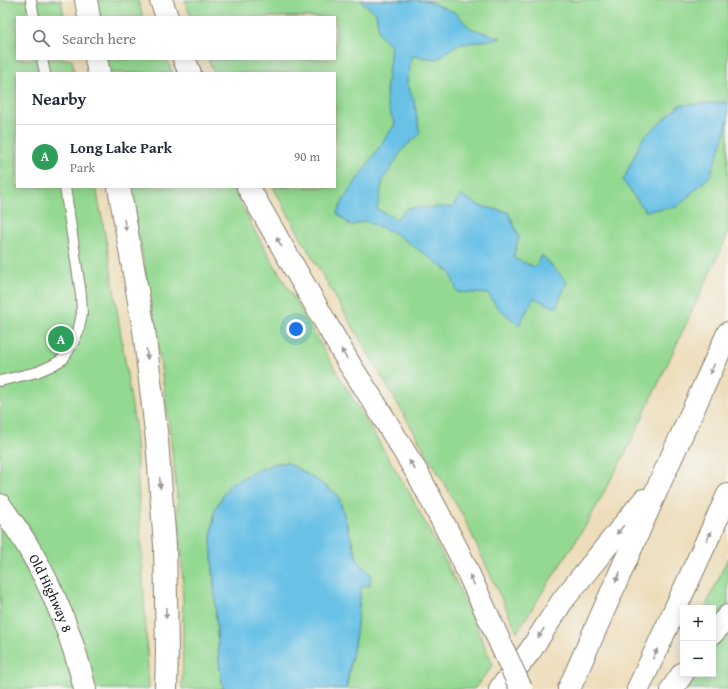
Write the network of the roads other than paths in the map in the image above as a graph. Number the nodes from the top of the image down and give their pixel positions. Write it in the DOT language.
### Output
graph roads {
  1 [pos="31,0"];
  2 [pos="86,0"];
  3 [pos="161,0"];
  4 [pos="34,16"];
  5 [pos="89,16"];
  6 [pos="167,16"];
  7 [pos="42,60"];
  8 [pos="96,60"];
  9 [pos="184,60"];
  10 [pos="45,72"];
  11 [pos="99,72"];
  12 [pos="190,72"];
  13 [pos="66,188"];
  14 [pos="119,188"];
  15 [pos="249,188"];
  16 [pos="728,333"];
  17 [pos="0,381"];
  18 [pos="662,478"];
  19 [pos="728,495"];
  20 [pos="0,505"];
  21 [pos="728,616"];
  22 [pos="716,630"];
  23 [pos="680,677"];
  24 [pos="85,689"];
  25 [pos="166,689"];
  26 [pos="500,689"];
  27 [pos="521,689"];
  28 [pos="569,689"];
  29 [pos="638,689"];
  30 [pos="672,689"];
  1 -- 4 [label="lane"];
  2 -- 5 [label="main road"];
  3 -- 6 [label="main road"];
  7 -- 10 [label="lane"];
  8 -- 11 [label="main road"];
  9 -- 12 [label="main road"];
  13 -- 17 [label="lane"];
  14 -- 25 [label="main road, one-way"];
  27 -- 15 [label="main road, one-way, bridge"];
  16 -- 18 [label="main road, one-way"];
  18 -- 26 [label="main road, one-way"];
  18 -- 28 [label="main road, one-way"];
  29 -- 19 [label="main road, one-way"];
  20 -- 24 [label="main road, Old Highway 8"];
  21 -- 22 [label="main road"];
  23 -- 30 [label="main road"];
}
